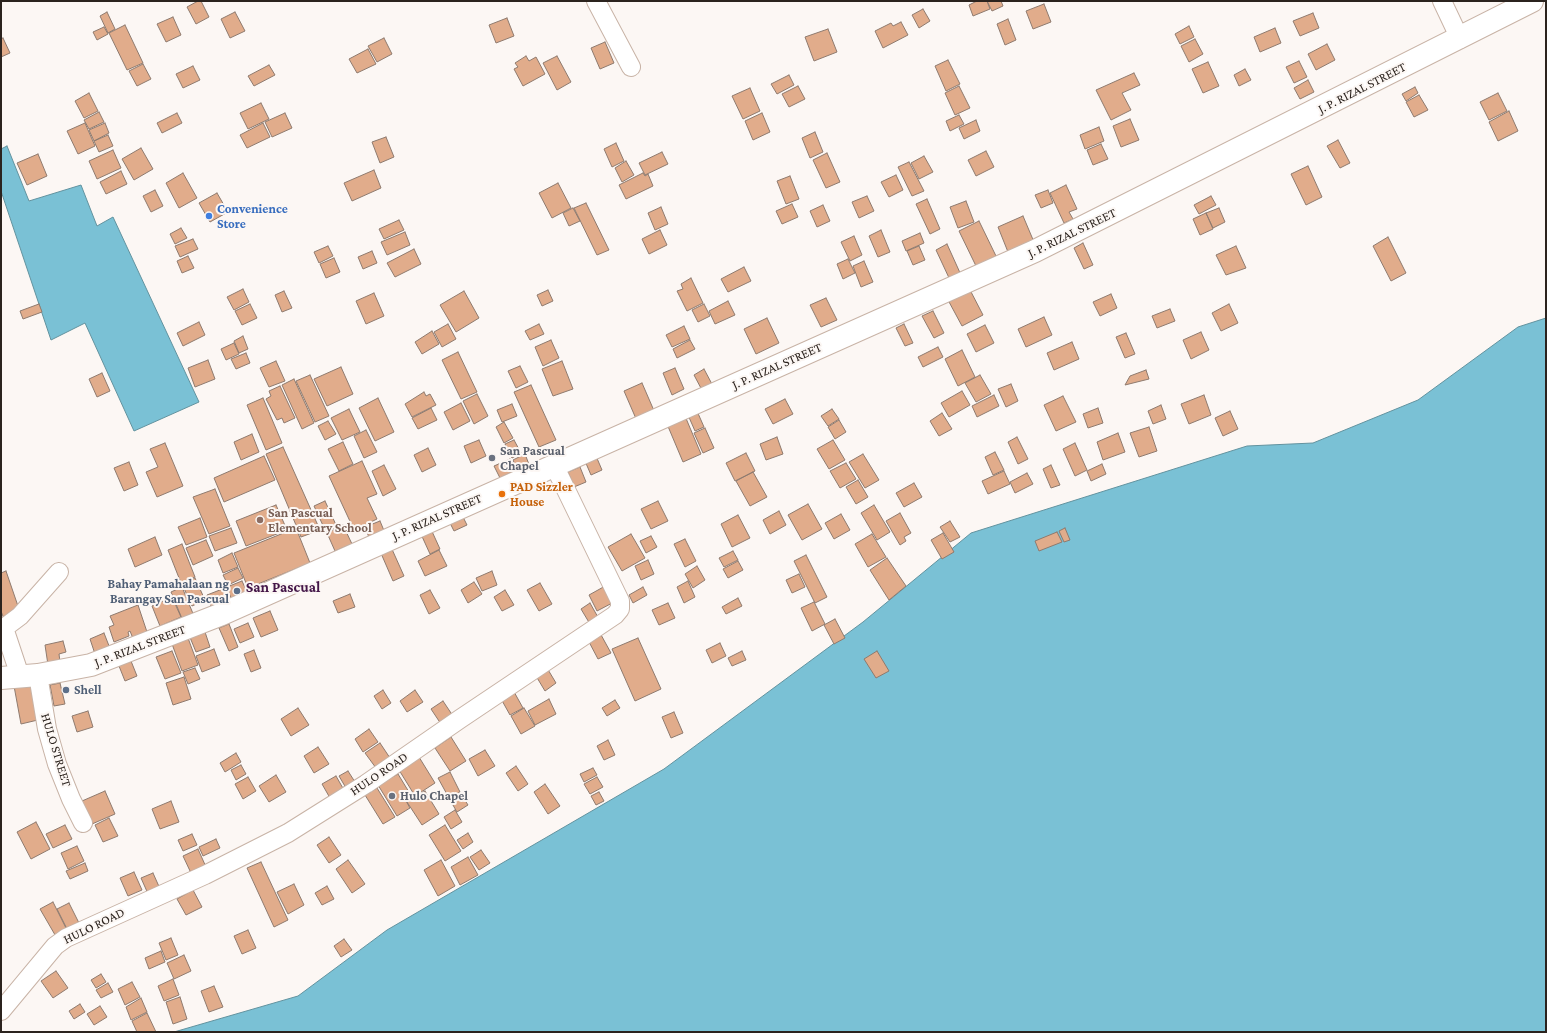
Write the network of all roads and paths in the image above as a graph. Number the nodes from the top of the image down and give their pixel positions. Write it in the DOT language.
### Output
graph roads {
  1 [pos="596,1"];
  2 [pos="1442,1"];
  3 [pos="1532,1"];
  4 [pos="1460,39"];
  5 [pos="631,67"];
  6 [pos="554,465"];
  7 [pos="59,572"];
  8 [pos="2,624"];
  9 [pos="19,676"];
  10 [pos="83,823"];
  11 [pos="1,1011"];
  1 -- 5 [label="street"];
  2 -- 4 [label="street"];
  3 -- 4 [label="main road, J. P. RIZAL STREET"];
  4 -- 6 [label="main road, J. P. RIZAL STREET"];
  6 -- 9 [label="main road, J. P. RIZAL STREET"];
  6 -- 11 [label="street, HULO ROAD"];
  7 -- 8 [label="street"];
  8 -- 9 [label="street, HULO STREET"];
  9 -- 10 [label="street, HULO STREET"];
}
